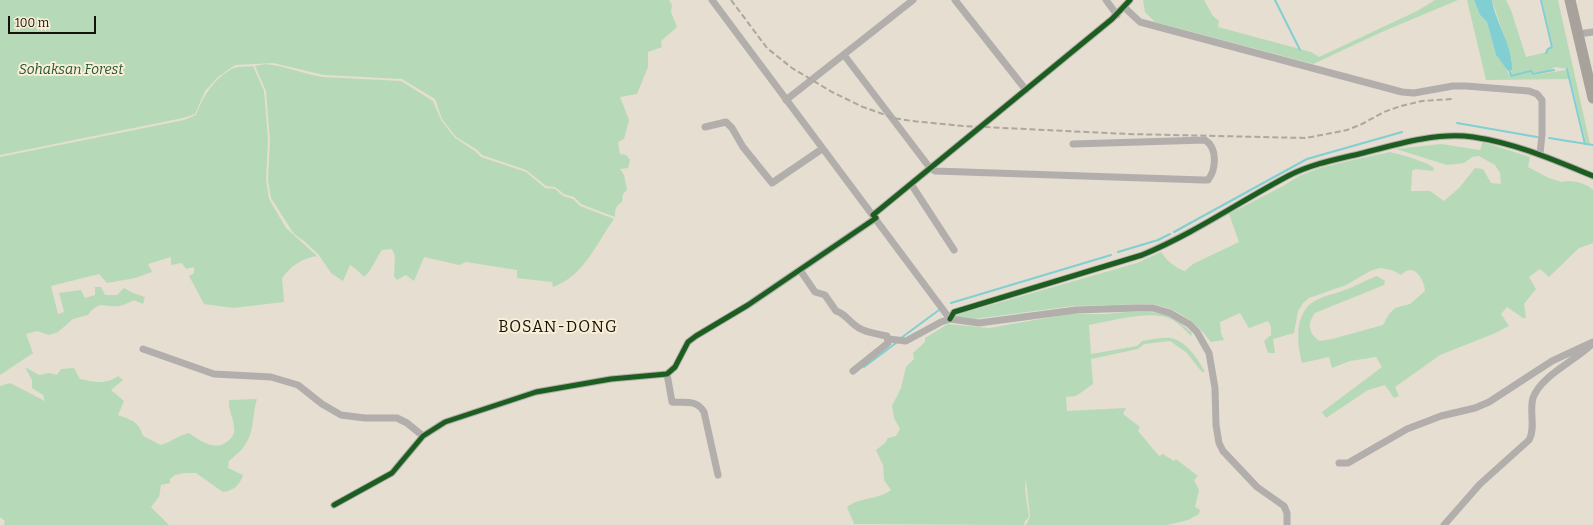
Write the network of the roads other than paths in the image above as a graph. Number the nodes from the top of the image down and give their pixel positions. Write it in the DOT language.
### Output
graph roads {
  1 [pos="712,0"];
  2 [pos="913,0"];
  3 [pos="955,0"];
  4 [pos="1106,0"];
  5 [pos="1130,0"];
  6 [pos="1570,0"];
  7 [pos="1124,7"];
  8 [pos="1117,14"];
  9 [pos="1593,32"];
  10 [pos="1578,34"];
  11 [pos="844,55"];
  12 [pos="1026,90"];
  13 [pos="1593,98"];
  14 [pos="786,100"];
  15 [pos="705,127"];
  16 [pos="1073,144"];
  17 [pos="822,149"];
  18 [pos="1540,154"];
  19 [pos="930,168"];
  20 [pos="1593,176"];
  21 [pos="911,184"];
  22 [pos="874,216"];
  23 [pos="954,250"];
  24 [pos="800,270"];
  25 [pos="950,319"];
  26 [pos="895,339"];
  27 [pos="1592,345"];
  28 [pos="143,349"];
  29 [pos="853,371"];
  30 [pos="667,374"];
  31 [pos="423,436"];
  32 [pos="1339,463"];
  33 [pos="718,475"];
  34 [pos="334,505"];
  35 [pos="1287,525"];
  36 [pos="1444,525"];
  1 -- 14 [label="street"];
  2 -- 11 [label="street"];
  3 -- 12 [label="street"];
  4 -- 8 [label="street"];
  5 -- 7 [label="street"];
  6 -- 10 [label="highway"];
  7 -- 8 [label="street"];
  7 -- 18 [label="street"];
  8 -- 12 [label="street"];
  9 -- 10 [label="street"];
  10 -- 13 [label="highway"];
  11 -- 14 [label="street"];
  11 -- 19 [label="street"];
  12 -- 19 [label="street"];
  14 -- 17 [label="street"];
  15 -- 17 [label="street"];
  16 -- 19 [label="street"];
  17 -- 22 [label="street"];
  18 -- 20 [label="street"];
  18 -- 25 [label="street"];
  19 -- 21 [label="street"];
  21 -- 22 [label="street"];
  21 -- 23 [label="street"];
  22 -- 24 [label="street"];
  22 -- 25 [label="street"];
  24 -- 26 [label="street"];
  24 -- 30 [label="street"];
  25 -- 26 [label="street"];
  25 -- 35 [label="street"];
  26 -- 29 [label="street"];
  27 -- 32 [label="street"];
  27 -- 36 [label="street"];
  28 -- 31 [label="street"];
  30 -- 31 [label="street"];
  30 -- 33 [label="street"];
  31 -- 34 [label="street"];
}
